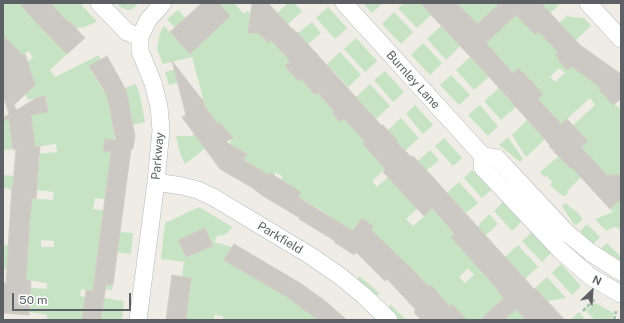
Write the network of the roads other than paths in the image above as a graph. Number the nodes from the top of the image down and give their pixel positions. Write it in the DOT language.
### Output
graph roads {
  1 [pos="99,3"];
  2 [pos="163,3"];
  3 [pos="344,3"];
  4 [pos="588,3"];
  5 [pos="140,37"];
  6 [pos="621,39"];
  7 [pos="483,156"];
  8 [pos="156,182"];
  9 [pos="621,272"];
  10 [pos="621,294"];
  11 [pos="138,320"];
  12 [pos="389,320"];
  1 -- 5 [label="street"];
  2 -- 5 [label="street"];
  3 -- 7 [label="street, Burnley Lane"];
  4 -- 6 [label="street"];
  5 -- 8 [label="street, Parkway"];
  7 -- 9 [label="street, Burnley Lane"];
  7 -- 10 [label="street, Burnley Lane"];
  8 -- 11 [label="street, Parkway"];
  8 -- 12 [label="street, Parkfield"];
}
